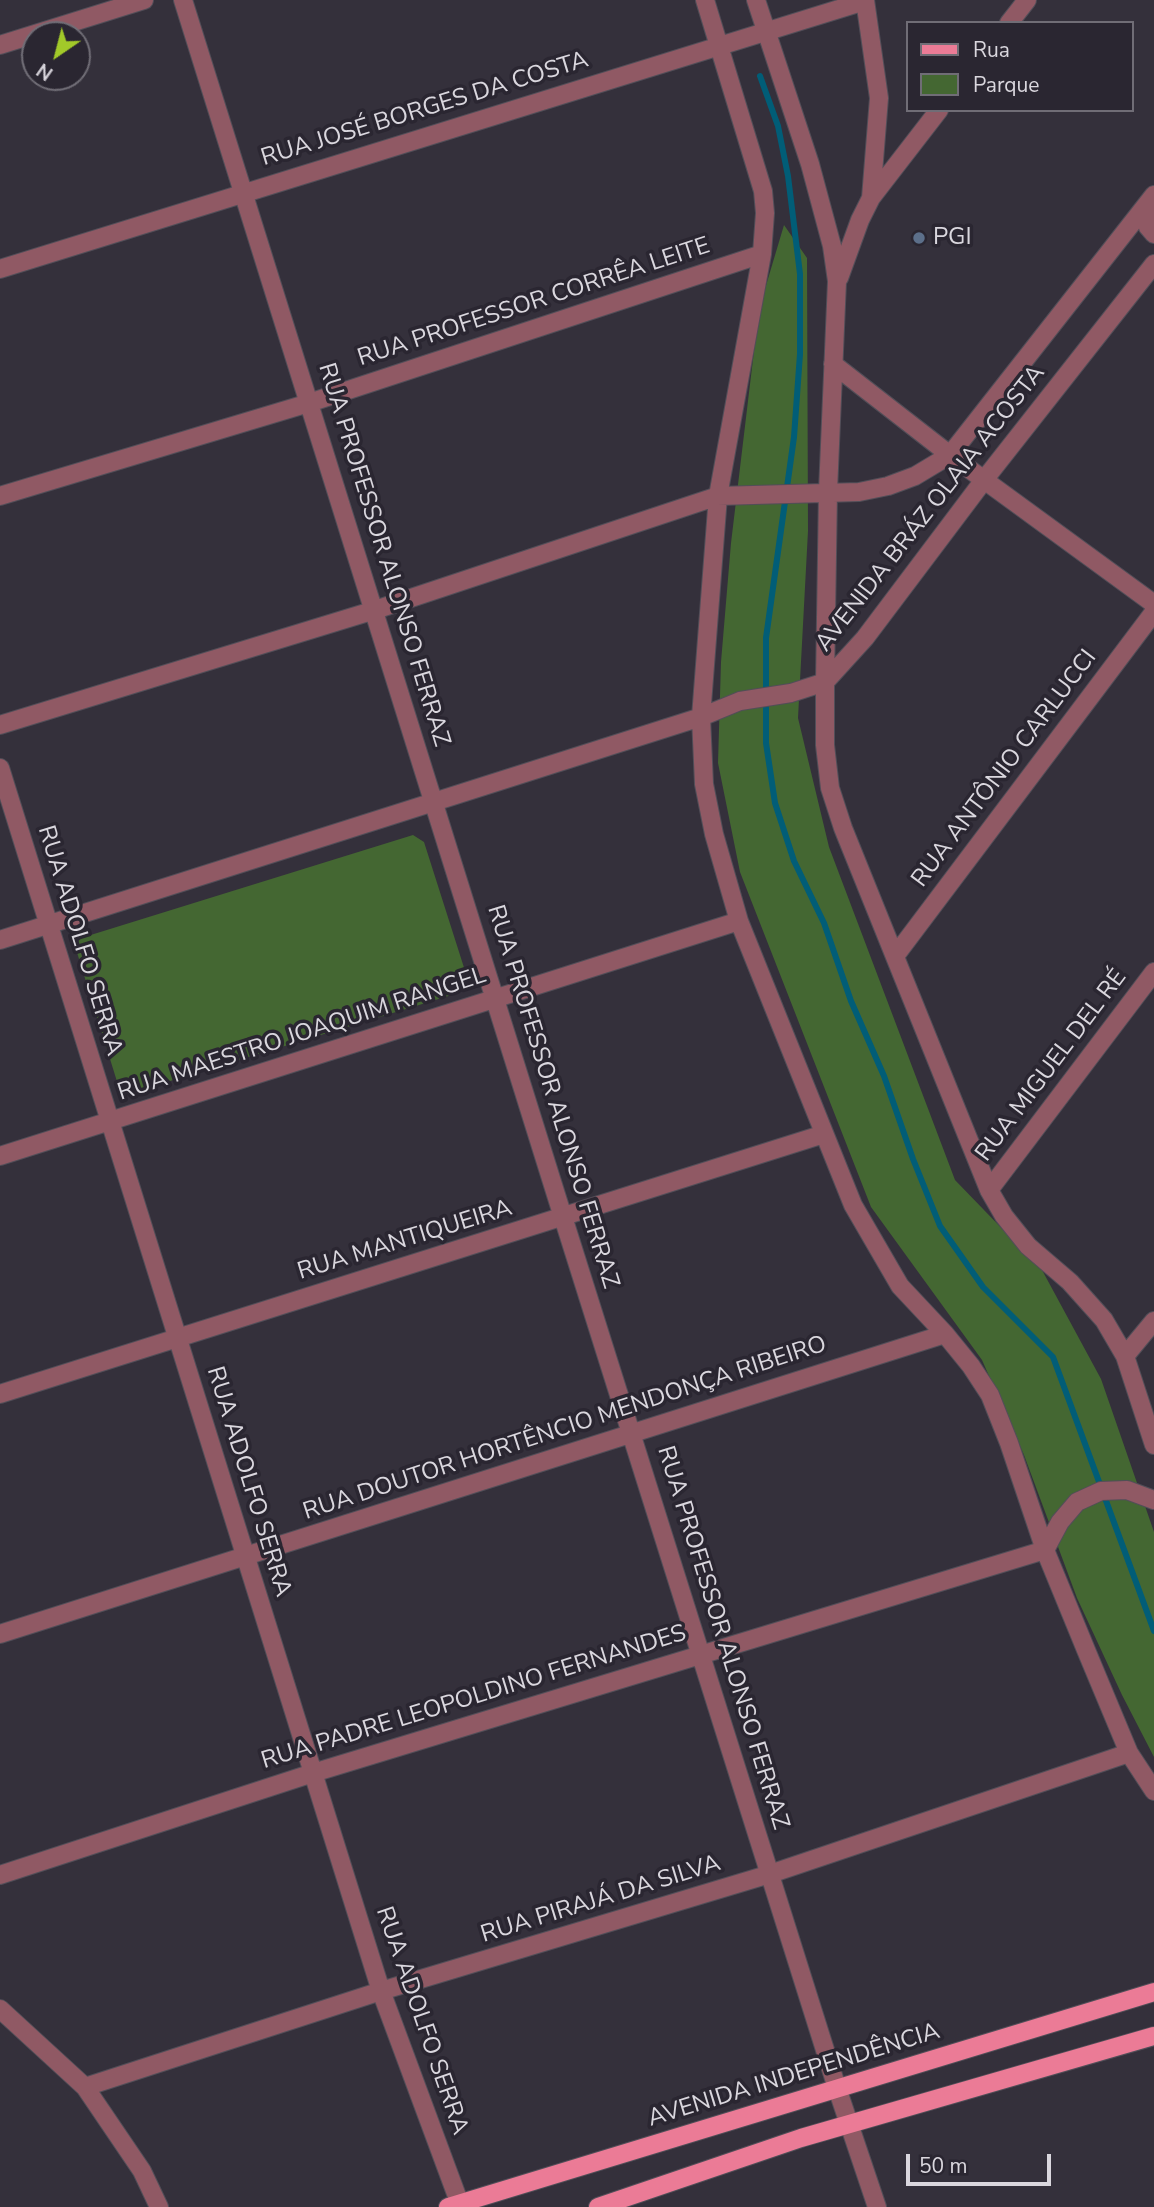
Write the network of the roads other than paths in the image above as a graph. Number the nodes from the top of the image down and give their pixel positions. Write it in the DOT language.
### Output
graph roads {
  1 [pos="144,0"];
  2 [pos="183,0"];
  3 [pos="705,0"];
  4 [pos="756,0"];
  5 [pos="1027,0"];
  6 [pos="865,1"];
  7 [pos="1011,21"];
  8 [pos="766,31"];
  9 [pos="0,45"];
  10 [pos="719,45"];
  11 [pos="937,112"];
  12 [pos="244,192"];
  13 [pos="871,198"];
  14 [pos="1150,200"];
  15 [pos="1154,234"];
  16 [pos="762,254"];
  17 [pos="1154,264"];
  18 [pos="0,269"];
  19 [pos="837,281"];
  20 [pos="833,364"];
  21 [pos="309,403"];
  22 [pos="950,455"];
  23 [pos="984,481"];
  24 [pos="828,491"];
  25 [pos="0,496"];
  26 [pos="718,496"];
  27 [pos="1154,604"];
  28 [pos="375,610"];
  29 [pos="1154,612"];
  30 [pos="825,682"];
  31 [pos="701,717"];
  32 [pos="0,724"];
  33 [pos="0,768"];
  34 [pos="435,801"];
  35 [pos="739,922"];
  36 [pos="47,925"];
  37 [pos="0,940"];
  38 [pos="895,956"];
  39 [pos="1154,972"];
  40 [pos="497,999"];
  41 [pos="109,1122"];
  42 [pos="824,1134"];
  43 [pos="0,1156"];
  44 [pos="989,1189"];
  45 [pos="563,1217"];
  46 [pos="1154,1321"];
  47 [pos="945,1334"];
  48 [pos="177,1339"];
  49 [pos="1125,1356"];
  50 [pos="0,1394"];
  51 [pos="633,1434"];
  52 [pos="1154,1445"];
  53 [pos="1154,1500"];
  54 [pos="1045,1550"];
  55 [pos="246,1556"];
  56 [pos="0,1634"];
  57 [pos="701,1654"];
  58 [pos="1129,1753"];
  59 [pos="313,1773"];
  60 [pos="1154,1791"];
  61 [pos="770,1874"];
  62 [pos="0,1875"];
  63 [pos="381,1991"];
  64 [pos="1154,1992"];
  65 [pos="0,2009"];
  66 [pos="1154,2036"];
  67 [pos="85,2087"];
  68 [pos="838,2088"];
  69 [pos="850,2124"];
  70 [pos="456,2206"];
  71 [pos="159,2207"];
  72 [pos="598,2207"];
  73 [pos="877,2207"];
  1 -- 9 [label="street"];
  2 -- 12 [label="street, RUA PROFESSOR ALONSO FERRAZ"];
  3 -- 10 [label="street"];
  4 -- 8 [label="street"];
  5 -- 7 [label="street"];
  6 -- 8 [label="street, RUA JOSÉ BORGES DA COSTA"];
  6 -- 13 [label="street"];
  8 -- 10 [label="street, RUA JOSÉ BORGES DA COSTA"];
  8 -- 19 [label="street"];
  10 -- 12 [label="street, RUA JOSÉ BORGES DA COSTA"];
  10 -- 16 [label="street"];
  11 -- 13 [label="street"];
  12 -- 18 [label="street, RUA JOSÉ BORGES DA COSTA"];
  12 -- 21 [label="street, RUA PROFESSOR ALONSO FERRAZ"];
  13 -- 19 [label="street"];
  14 -- 15 [label="street"];
  14 -- 22 [label="street, AVENIDA BRÁZ OLAIA ACOSTA"];
  16 -- 21 [label="street, RUA PROFESSOR CORRÊA LEITE"];
  16 -- 26 [label="street"];
  17 -- 23 [label="street, AVENIDA BRÁZ OLAIA ACOSTA"];
  19 -- 20 [label="street"];
  20 -- 22 [label="street"];
  20 -- 24 [label="street"];
  21 -- 25 [label="street, RUA PROFESSOR CORRÊA LEITE"];
  21 -- 28 [label="street, RUA PROFESSOR ALONSO FERRAZ"];
  22 -- 23 [label="street"];
  22 -- 24 [label="street, AVENIDA BRÁZ OLAIA ACOSTA"];
  23 -- 27 [label="street"];
  23 -- 30 [label="street, AVENIDA BRÁZ OLAIA ACOSTA"];
  24 -- 26 [label="street, AVENIDA BRÁZ OLAIA ACOSTA"];
  24 -- 30 [label="street"];
  26 -- 28 [label="street, AVENIDA BRÁZ OLAIA ACOSTA"];
  26 -- 31 [label="street"];
  28 -- 32 [label="street, AVENIDA BRÁZ OLAIA ACOSTA"];
  28 -- 34 [label="street, RUA PROFESSOR ALONSO FERRAZ"];
  29 -- 38 [label="street, RUA ANTÔNIO CARLUCCI"];
  30 -- 31 [label="street, AVENIDA BRÁZ OLAIA ACOSTA"];
  30 -- 38 [label="street"];
  31 -- 34 [label="street, AVENIDA BRÁZ OLAIA ACOSTA"];
  31 -- 35 [label="street"];
  33 -- 36 [label="street, RUA ADOLFO SERRA"];
  34 -- 36 [label="street, AVENIDA BRÁZ OLAIA ACOSTA"];
  34 -- 40 [label="street, RUA PROFESSOR ALONSO FERRAZ"];
  35 -- 40 [label="street, RUA MAESTRO JOAQUIM RANGEL"];
  35 -- 42 [label="street"];
  36 -- 37 [label="street, AVENIDA BRÁZ OLAIA ACOSTA"];
  36 -- 41 [label="street, RUA ADOLFO SERRA"];
  38 -- 44 [label="street"];
  39 -- 44 [label="street, RUA MIGUEL DEL RÉ"];
  40 -- 41 [label="street, RUA MAESTRO JOAQUIM RANGEL"];
  40 -- 45 [label="street, RUA PROFESSOR ALONSO FERRAZ"];
  41 -- 43 [label="street, RUA MAESTRO JOAQUIM RANGEL"];
  41 -- 48 [label="street, RUA ADOLFO SERRA"];
  42 -- 45 [label="street, RUA MANTIQUEIRA"];
  42 -- 47 [label="street"];
  44 -- 49 [label="street"];
  45 -- 48 [label="street, RUA MANTIQUEIRA"];
  45 -- 51 [label="street, RUA PROFESSOR ALONSO FERRAZ"];
  46 -- 49 [label="street"];
  47 -- 51 [label="street, RUA DOUTOR HORTÊNCIO MENDONÇA RIBEIRO"];
  47 -- 54 [label="street"];
  48 -- 50 [label="street, RUA MANTIQUEIRA"];
  48 -- 55 [label="street, RUA ADOLFO SERRA"];
  49 -- 52 [label="street"];
  51 -- 55 [label="street, RUA DOUTOR HORTÊNCIO MENDONÇA RIBEIRO"];
  51 -- 57 [label="street, RUA PROFESSOR ALONSO FERRAZ"];
  53 -- 54 [label="street"];
  54 -- 57 [label="street, RUA PADRE LEOPOLDINO FERNANDES"];
  54 -- 58 [label="street"];
  55 -- 56 [label="street, RUA DOUTOR HORTÊNCIO MENDONÇA RIBEIRO"];
  55 -- 59 [label="street, RUA ADOLFO SERRA"];
  57 -- 59 [label="street, RUA PADRE LEOPOLDINO FERNANDES"];
  57 -- 61 [label="street, RUA PROFESSOR ALONSO FERRAZ"];
  58 -- 60 [label="street"];
  58 -- 61 [label="street, RUA PIRAJÁ DA SILVA"];
  59 -- 62 [label="street, RUA PADRE LEOPOLDINO FERNANDES"];
  59 -- 63 [label="street, RUA ADOLFO SERRA"];
  61 -- 63 [label="street, RUA PIRAJÁ DA SILVA"];
  61 -- 68 [label="street, RUA PROFESSOR ALONSO FERRAZ"];
  63 -- 67 [label="street, RUA PIRAJÁ DA SILVA"];
  63 -- 70 [label="street, RUA ADOLFO SERRA"];
  64 -- 68 [label="main road, AVENIDA INDEPENDÊNCIA"];
  65 -- 67 [label="street"];
  66 -- 69 [label="main road"];
  67 -- 71 [label="street"];
  68 -- 69 [label="street, RUA PROFESSOR ALONSO FERRAZ"];
  68 -- 70 [label="main road, AVENIDA INDEPENDÊNCIA"];
  69 -- 72 [label="main road"];
  69 -- 73 [label="street, RUA PROFESSOR ALONSO FERRAZ"];
}
